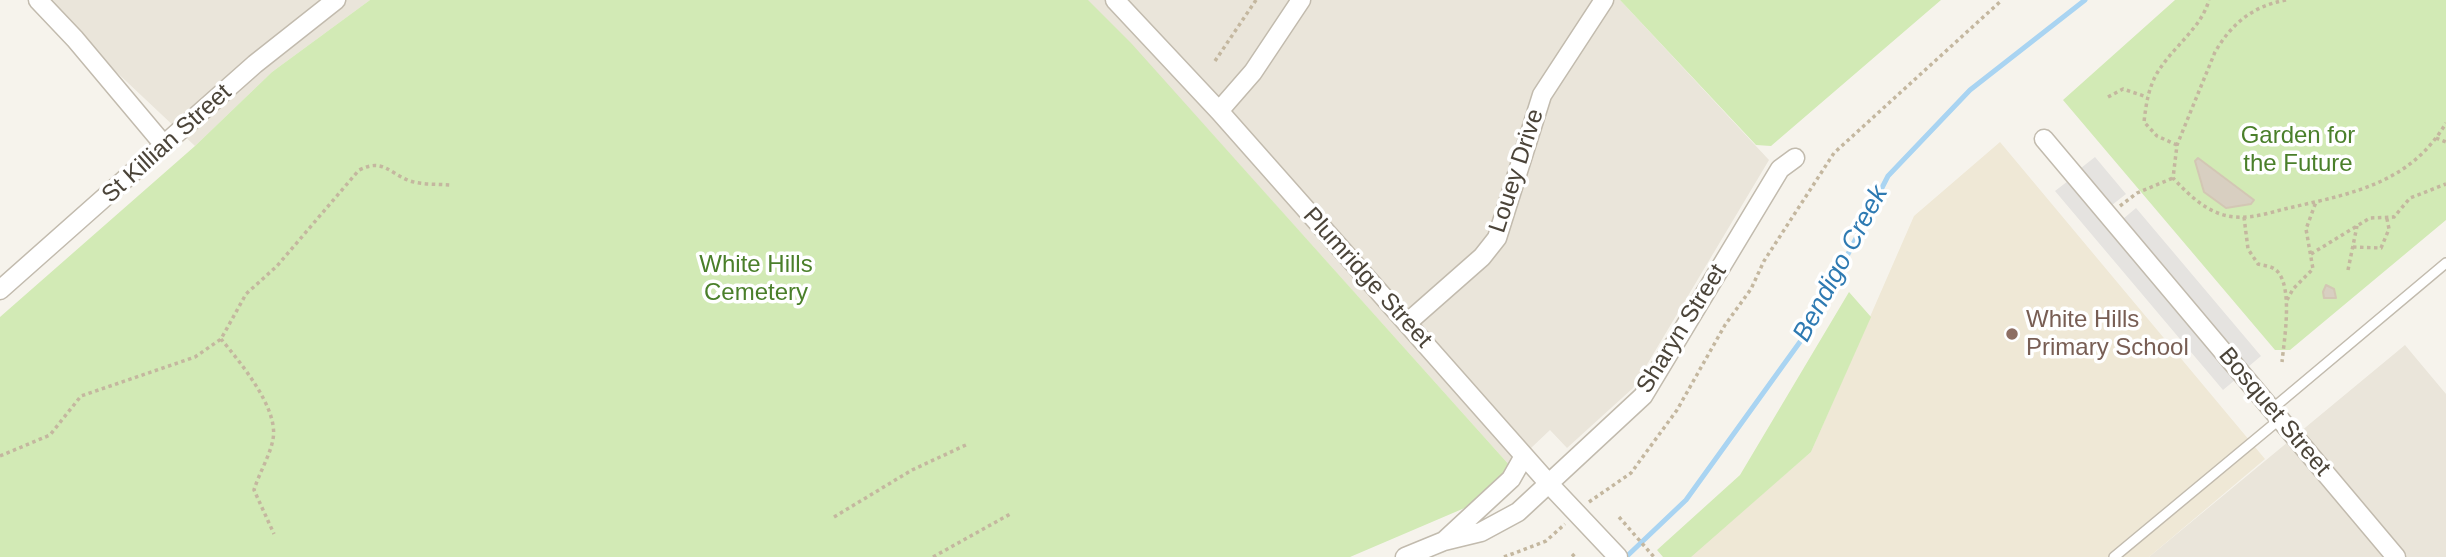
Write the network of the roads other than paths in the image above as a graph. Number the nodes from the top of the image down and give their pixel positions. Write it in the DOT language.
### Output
graph roads {
  1 [pos="38,0"];
  2 [pos="336,0"];
  3 [pos="1115,0"];
  4 [pos="1301,0"];
  5 [pos="1604,0"];
  6 [pos="1219,111"];
  7 [pos="2044,139"];
  8 [pos="164,145"];
  9 [pos="1795,158"];
  10 [pos="2446,263"];
  11 [pos="0,290"];
  12 [pos="1407,323"];
  13 [pos="2276,414"];
  14 [pos="1524,456"];
  15 [pos="1550,485"];
  16 [pos="1444,541"];
  17 [pos="1614,552"];
  18 [pos="1405,557"];
  19 [pos="2114,557"];
  20 [pos="2396,557"];
  1 -- 8 [label="street"];
  2 -- 8 [label="street, St Killian Street"];
  3 -- 6 [label="street, Plumridge Street"];
  4 -- 6 [label="street"];
  5 -- 12 [label="street, Louey Drive"];
  6 -- 12 [label="street, Plumridge Street"];
  7 -- 13 [label="street, Bosquet Street"];
  8 -- 11 [label="street, St Killian Street"];
  9 -- 15 [label="street, Sharyn Street"];
  10 -- 13 [label="lane"];
  12 -- 14 [label="street, Plumridge Street"];
  13 -- 19 [label="lane"];
  13 -- 20 [label="street, Bosquet Street"];
  14 -- 15 [label="street, Plumridge Street"];
  14 -- 16 [label="street"];
  15 -- 16 [label="street, Sharyn Street"];
  15 -- 17 [label="street, Plumridge Street"];
  16 -- 18 [label="street"];
}
